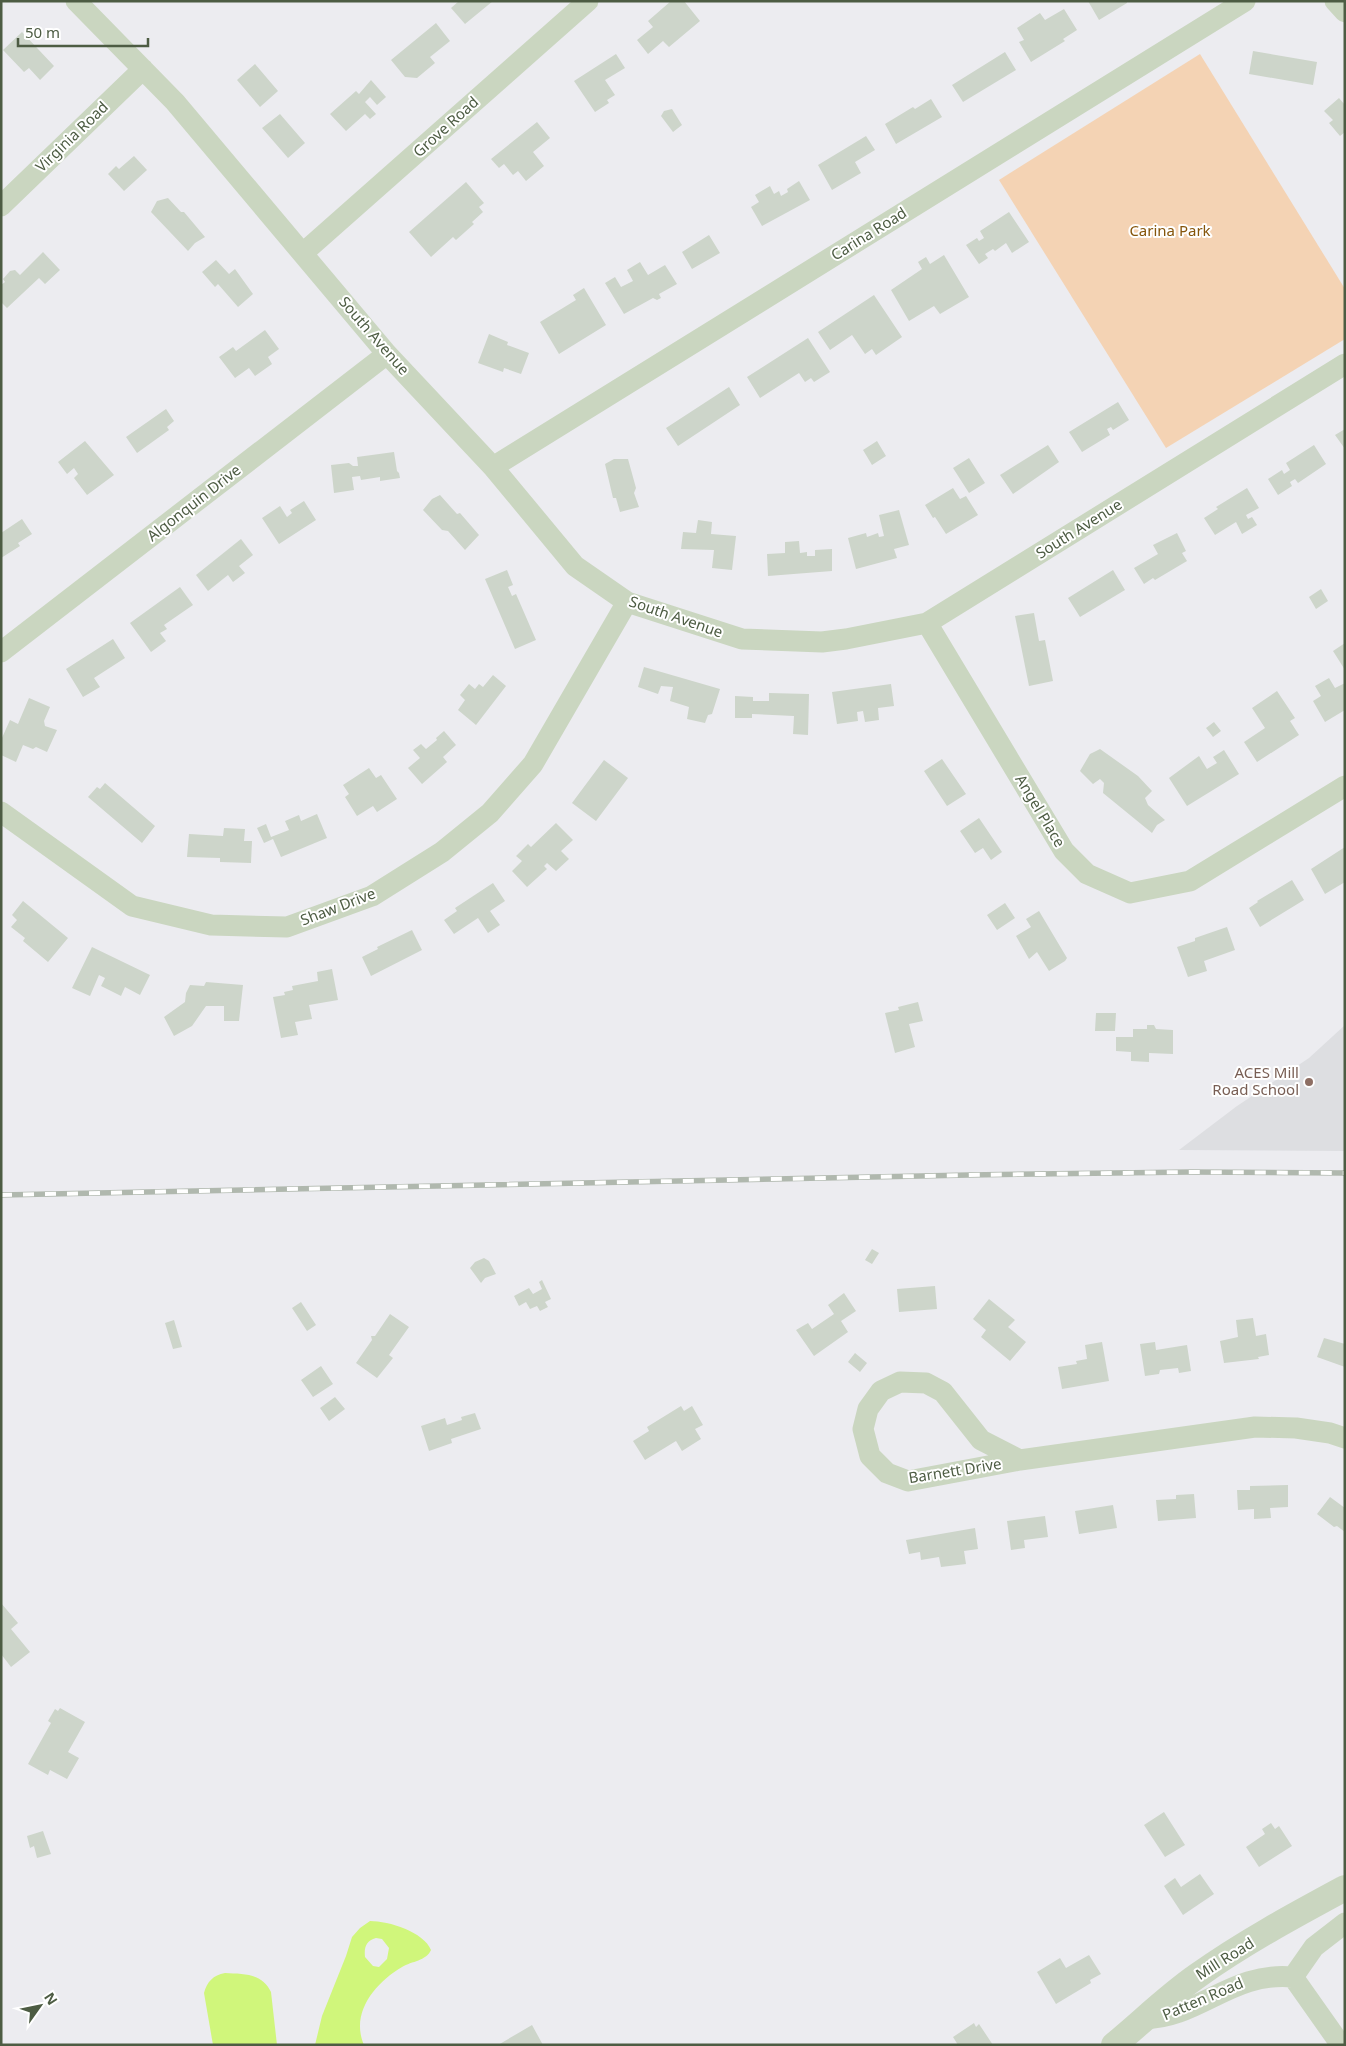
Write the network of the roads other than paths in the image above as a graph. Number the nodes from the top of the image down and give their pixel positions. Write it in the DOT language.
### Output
graph roads {
  1 [pos="76,1"];
  2 [pos="588,1"];
  3 [pos="1245,1"];
  4 [pos="1336,1"];
  5 [pos="1345,12"];
  6 [pos="143,69"];
  7 [pos="1,206"];
  8 [pos="303,253"];
  9 [pos="387,354"];
  10 [pos="1345,364"];
  11 [pos="493,467"];
  12 [pos="627,602"];
  13 [pos="927,623"];
  14 [pos="1,652"];
  15 [pos="1345,786"];
  16 [pos="1,812"];
  17 [pos="1345,1438"];
  18 [pos="1020,1460"];
  19 [pos="1345,1888"];
  20 [pos="1345,1923"];
  21 [pos="1293,1977"];
  22 [pos="1143,2019"];
  23 [pos="1114,2045"];
  24 [pos="1341,2045"];
  1 -- 6 [label="street, South Avenue"];
  2 -- 8 [label="street, Grove Road"];
  3 -- 11 [label="street, Carina Road"];
  4 -- 5 [label="street"];
  6 -- 7 [label="street, Virginia Road"];
  6 -- 8 [label="street, South Avenue"];
  8 -- 9 [label="street, South Avenue"];
  9 -- 11 [label="street, South Avenue"];
  9 -- 14 [label="street, Algonquin Drive"];
  10 -- 13 [label="street, South Avenue"];
  11 -- 12 [label="street, South Avenue"];
  12 -- 13 [label="street, South Avenue"];
  12 -- 16 [label="street, Shaw Drive"];
  13 -- 15 [label="street, Angel Place"];
  17 -- 18 [label="street, Barnett Drive"];
  18 -- 18 [label="street, Barnett Drive"];
  19 -- 22 [label="street, Mill Road"];
  20 -- 21 [label="street"];
  21 -- 22 [label="street, Patten Road"];
  21 -- 24 [label="street"];
  22 -- 23 [label="street, Mill Road"];
}
